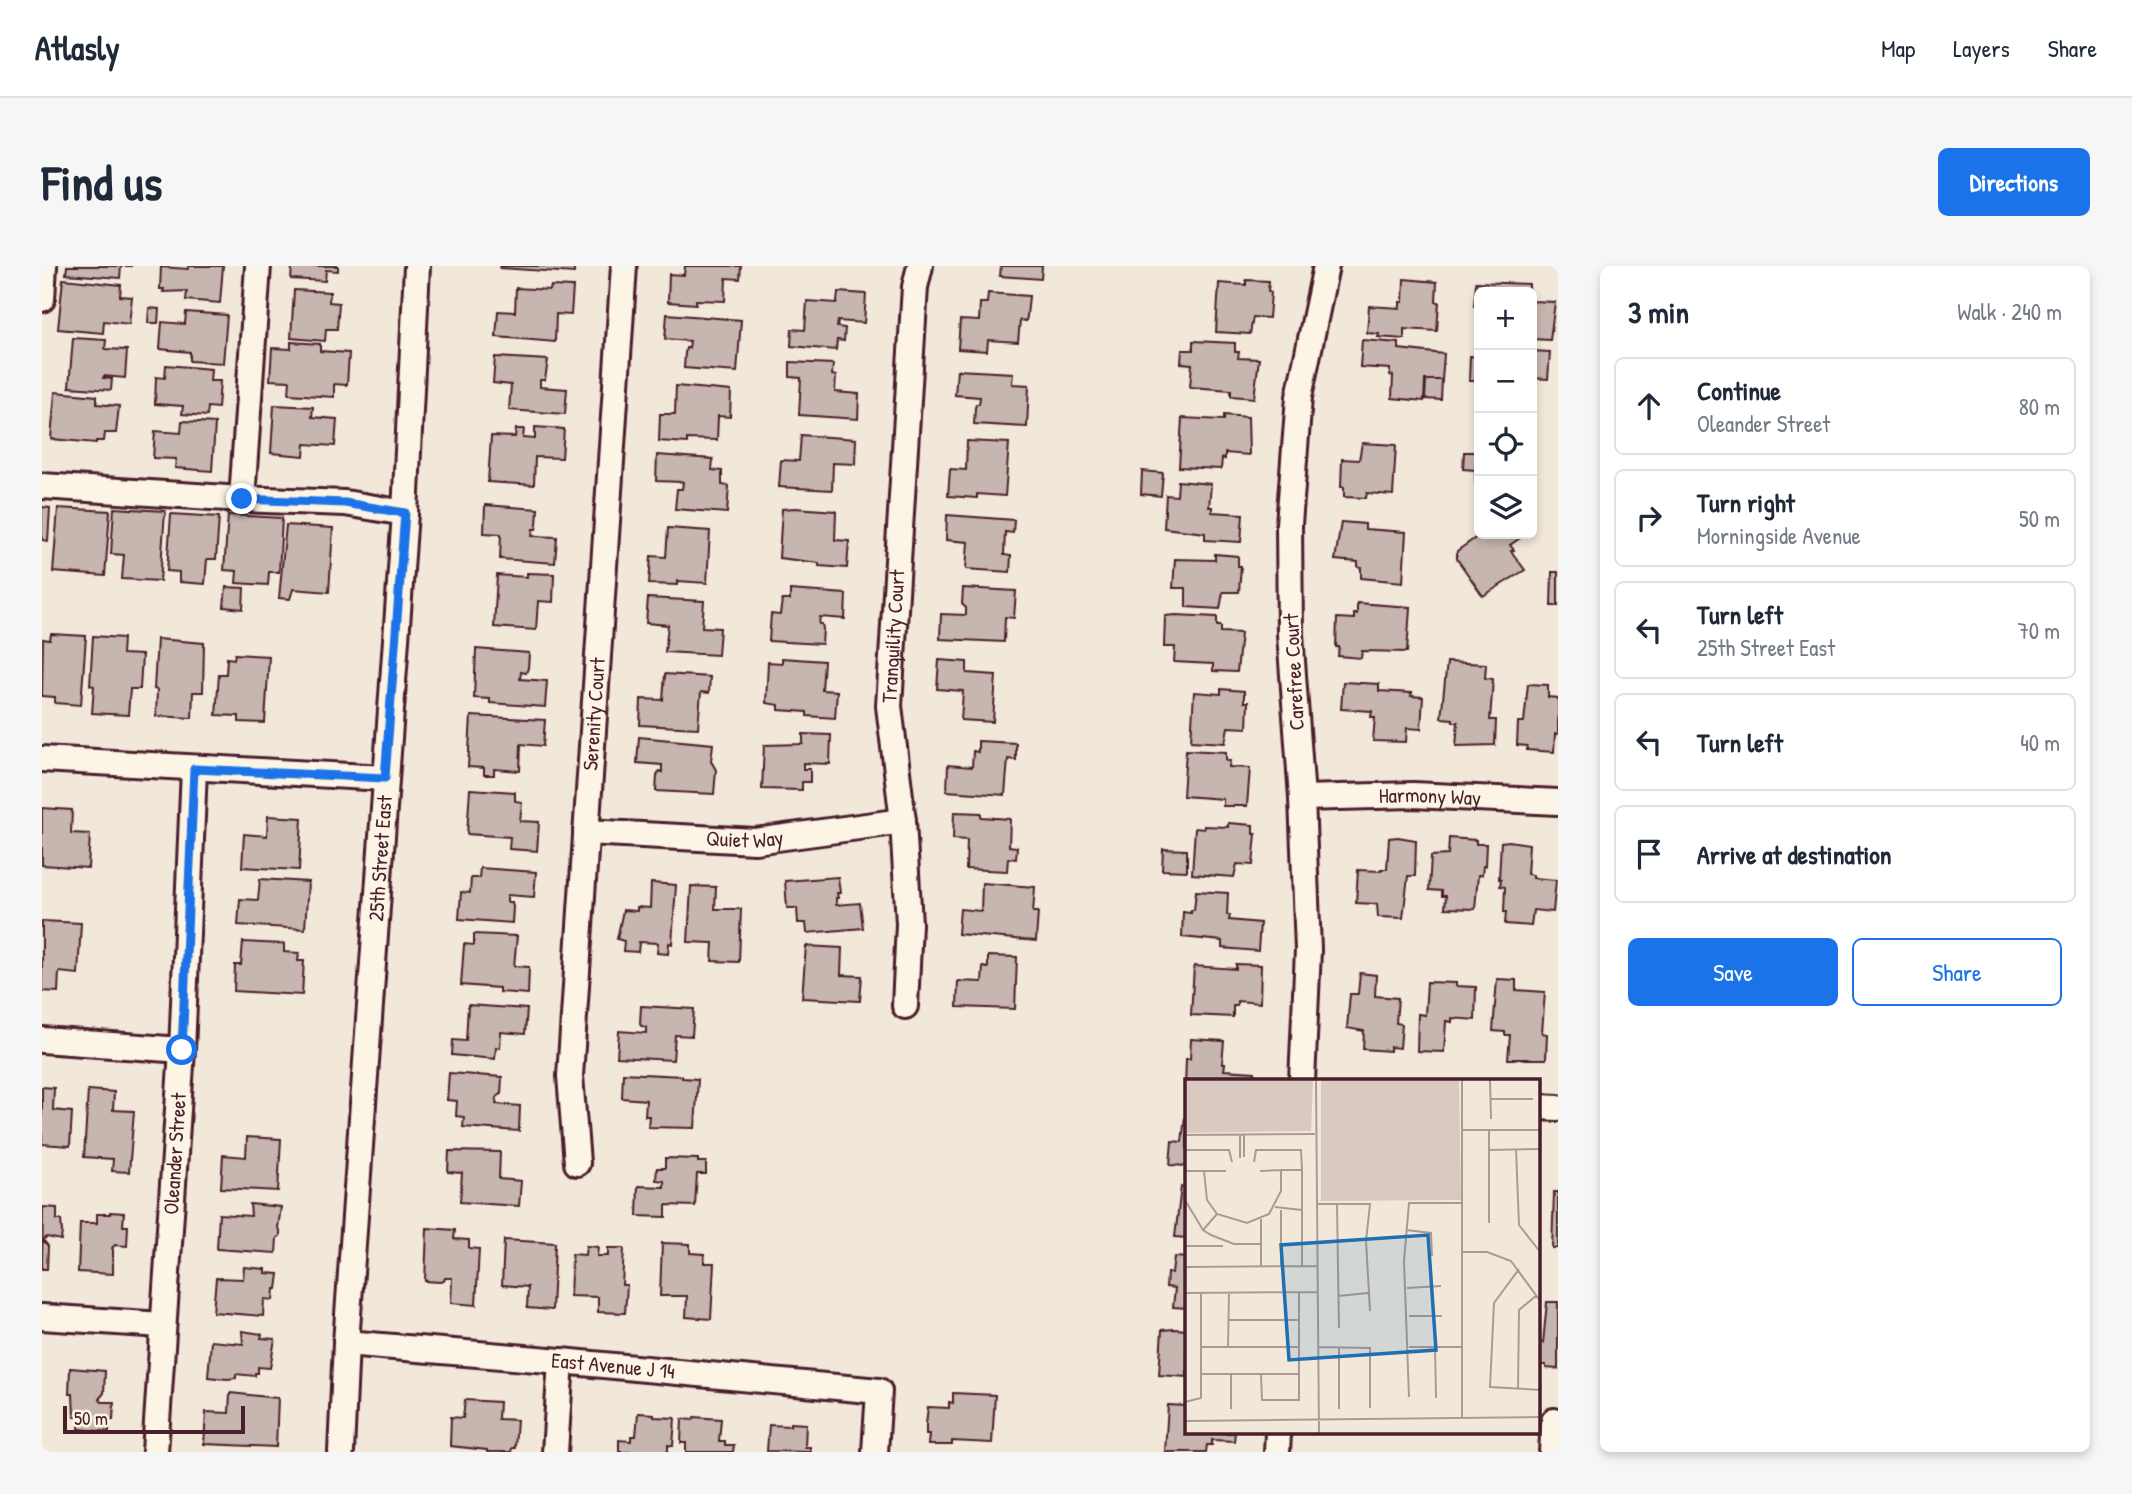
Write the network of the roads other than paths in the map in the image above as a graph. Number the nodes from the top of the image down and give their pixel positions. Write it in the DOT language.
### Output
graph roads {
  1 [pos="44,266"];
  2 [pos="258,266"];
  3 [pos="417,266"];
  4 [pos="624,266"];
  5 [pos="920,266"];
  6 [pos="1326,266"];
  7 [pos="42,299"];
  8 [pos="42,486"];
  9 [pos="242,499"];
  10 [pos="405,513"];
  11 [pos="42,759"];
  12 [pos="194,769"];
  13 [pos="385,778"];
  14 [pos="1302,798"];
  15 [pos="1558,802"];
  16 [pos="903,821"];
  17 [pos="586,832"];
  18 [pos="905,1006"];
  19 [pos="42,1040"];
  20 [pos="182,1050"];
  21 [pos="1302,1079"];
  22 [pos="1540,1107"];
  23 [pos="1558,1108"];
  24 [pos="577,1163"];
  25 [pos="42,1317"];
  26 [pos="162,1325"];
  27 [pos="346,1343"];
  28 [pos="561,1361"];
  29 [pos="1550,1421"];
  30 [pos="1278,1434"];
  31 [pos="155,1452"];
  32 [pos="341,1452"];
  33 [pos="555,1452"];
  34 [pos="875,1452"];
  35 [pos="1277,1452"];
  36 [pos="1552,1452"];
  1 -- 7 [label="street"];
  2 -- 9 [label="street"];
  3 -- 10 [label="street, 25th Street East"];
  4 -- 17 [label="street, Serenity Court"];
  5 -- 16 [label="street, Tranquility Court"];
  6 -- 14 [label="street, Carefree Court"];
  8 -- 9 [label="street"];
  9 -- 10 [label="street"];
  10 -- 13 [label="street, 25th Street East"];
  11 -- 12 [label="street"];
  12 -- 13 [label="street"];
  12 -- 20 [label="street, Oleander Street"];
  13 -- 27 [label="street, 25th Street East"];
  14 -- 15 [label="street, Harmony Way"];
  14 -- 21 [label="street, Carefree Court"];
  16 -- 17 [label="street, Quiet Way"];
  16 -- 18 [label="street, Tranquility Court"];
  17 -- 24 [label="street, Serenity Court"];
  19 -- 20 [label="street"];
  20 -- 26 [label="street, Oleander Street"];
  22 -- 23 [label="street"];
  25 -- 26 [label="street"];
  26 -- 31 [label="street, Oleander Street"];
  27 -- 28 [label="street, East Avenue J 14"];
  27 -- 32 [label="street, 25th Street East"];
  28 -- 33 [label="street"];
  28 -- 34 [label="street, East Avenue J 14"];
  29 -- 36 [label="street"];
  30 -- 35 [label="street"];
}
